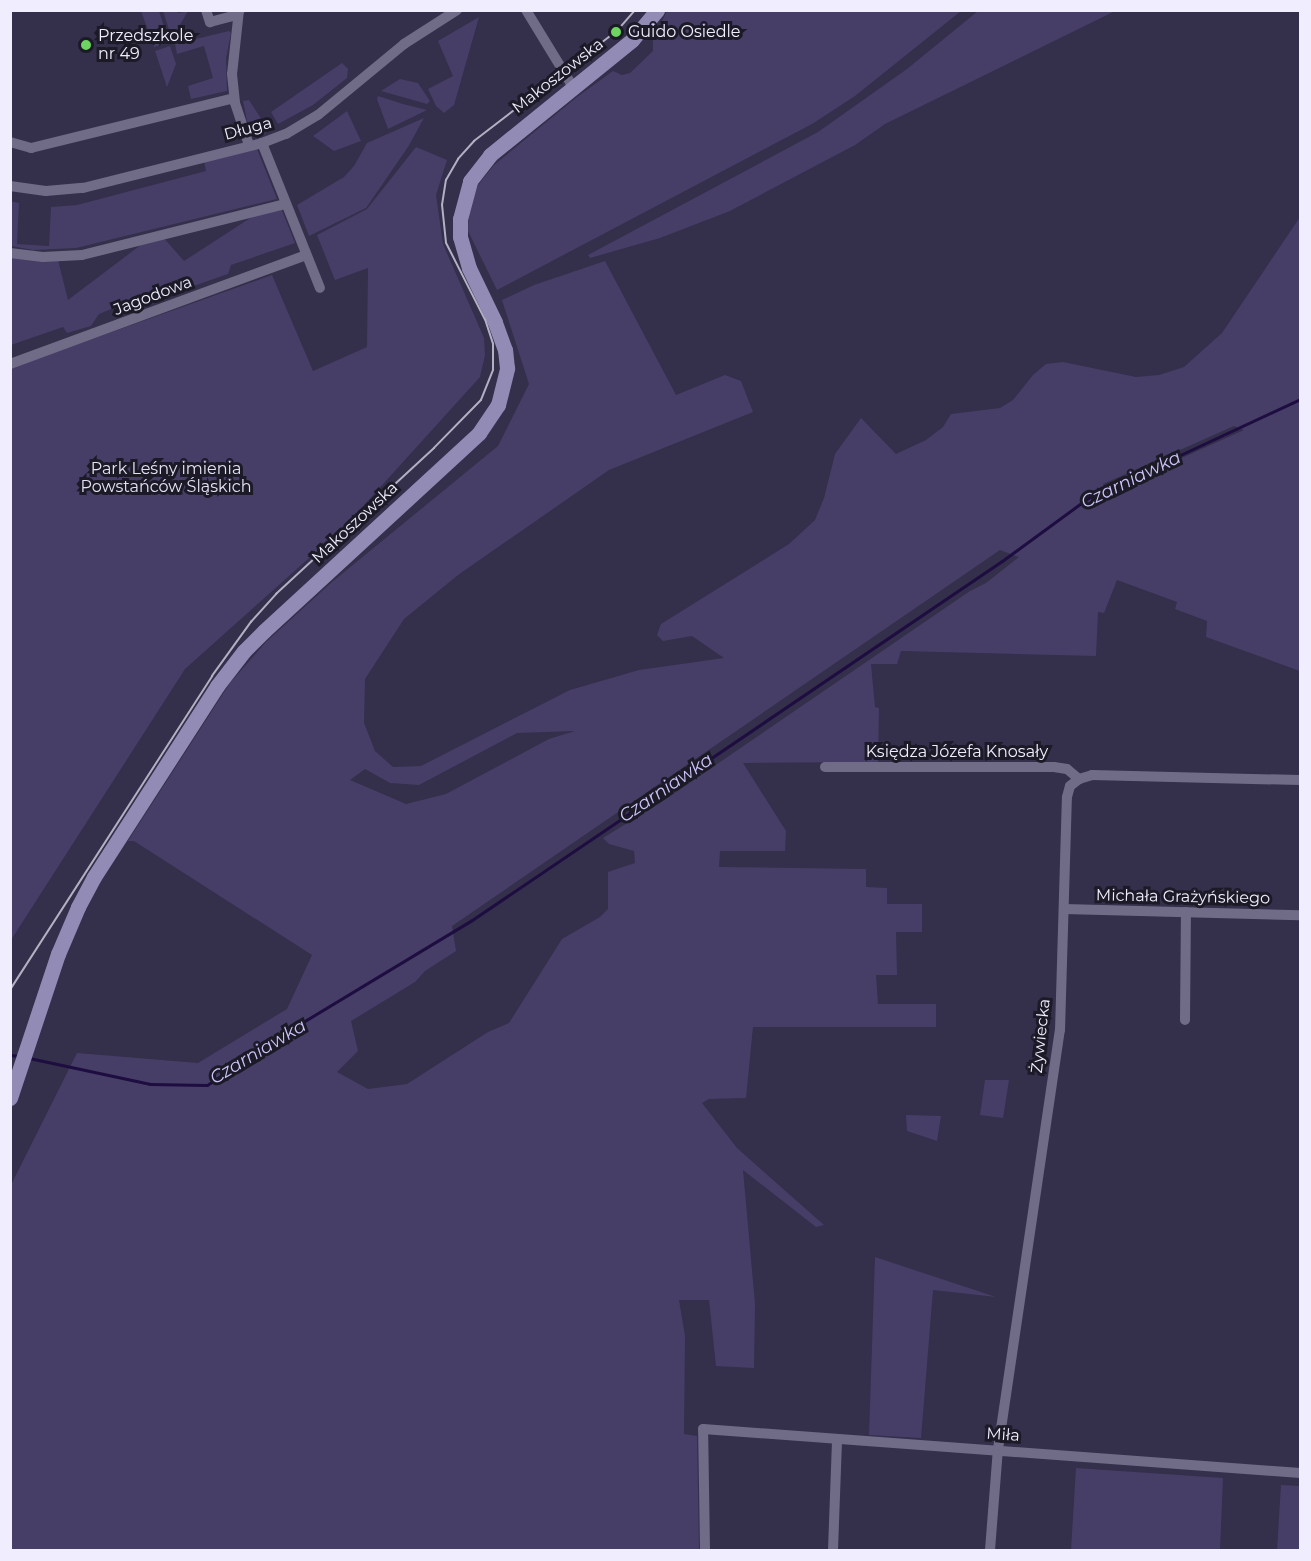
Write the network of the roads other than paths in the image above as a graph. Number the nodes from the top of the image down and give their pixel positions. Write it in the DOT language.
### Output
graph roads {
  1 [pos="206,10"];
  2 [pos="457,10"];
  3 [pos="526,10"];
  4 [pos="657,10"];
  5 [pos="239,11"];
  6 [pos="573,87"];
  7 [pos="234,98"];
  8 [pos="10,142"];
  9 [pos="262,143"];
  10 [pos="249,145"];
  11 [pos="10,186"];
  12 [pos="285,204"];
  13 [pos="10,254"];
  14 [pos="306,255"];
  15 [pos="320,288"];
  16 [pos="10,364"];
  17 [pos="825,767"];
  18 [pos="1079,778"];
  19 [pos="1300,780"];
  20 [pos="1064,909"];
  21 [pos="1186,912"];
  22 [pos="1300,915"];
  23 [pos="1185,1020"];
  24 [pos="10,1098"];
  25 [pos="837,1439"];
  26 [pos="998,1449"];
  27 [pos="1300,1473"];
  28 [pos="705,1551"];
  29 [pos="833,1551"];
  30 [pos="990,1551"];
  1 -- 5 [label="street"];
  2 -- 9 [label="street, Długa"];
  3 -- 6 [label="street"];
  4 -- 6 [label="main road, Makoszowska"];
  5 -- 7 [label="street"];
  6 -- 24 [label="main road, Makoszowska"];
  7 -- 8 [label="street, Długa"];
  7 -- 10 [label="street"];
  9 -- 10 [label="street, Długa"];
  9 -- 12 [label="street"];
  10 -- 11 [label="street, Długa"];
  12 -- 13 [label="street"];
  12 -- 14 [label="street"];
  14 -- 15 [label="street"];
  14 -- 16 [label="street, Jagodowa"];
  17 -- 18 [label="street, Księdza Józefa Knosały"];
  18 -- 19 [label="street, Księdza Józefa Knosały"];
  18 -- 20 [label="street, Żywiecka"];
  20 -- 21 [label="street, Michała Grażyńskiego"];
  20 -- 26 [label="street, Żywiecka"];
  21 -- 22 [label="street, Michała Grażyńskiego"];
  21 -- 23 [label="street"];
  25 -- 26 [label="street, Miła"];
  25 -- 28 [label="street, Miła"];
  25 -- 29 [label="street"];
  26 -- 27 [label="street, Miła"];
  26 -- 30 [label="street, Żywiecka"];
}
